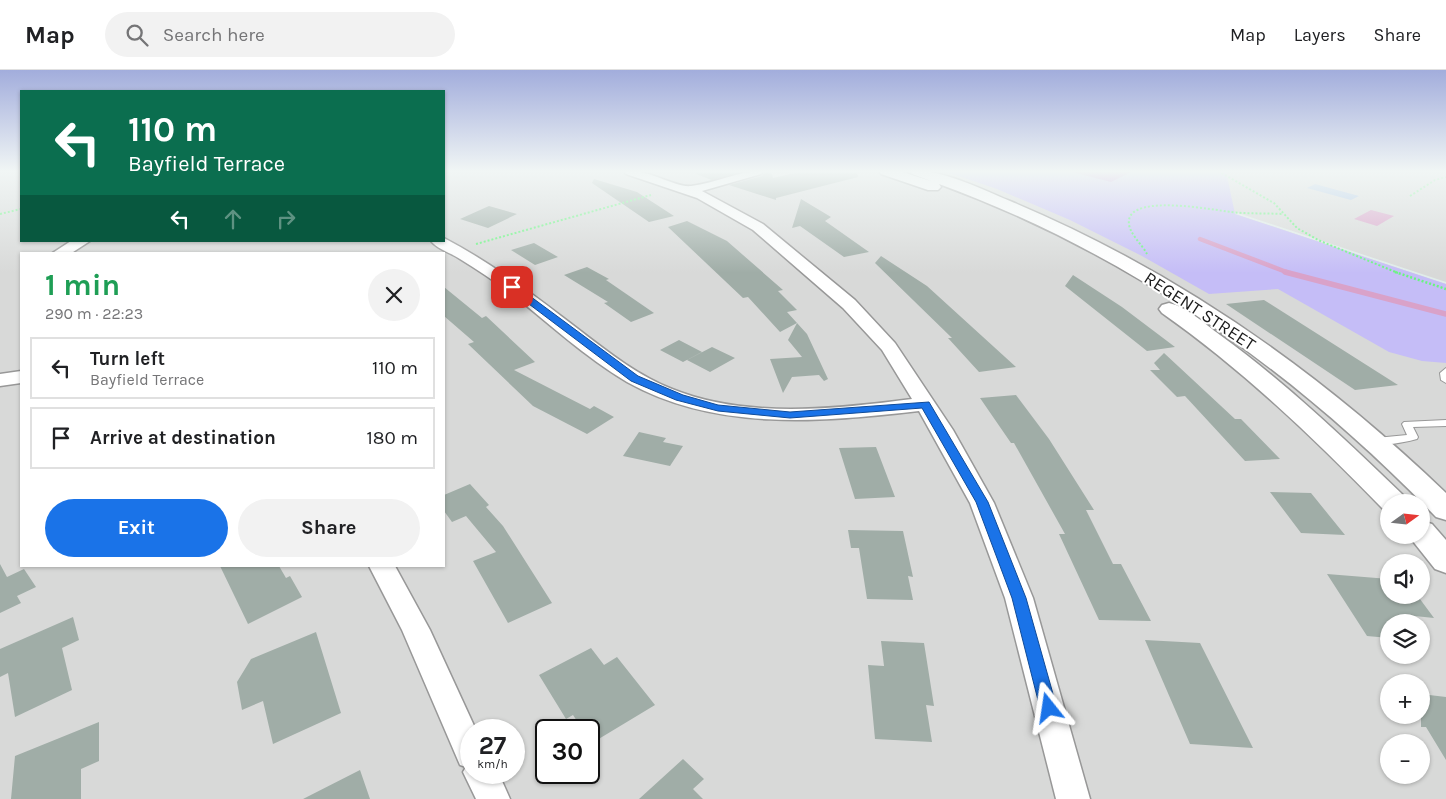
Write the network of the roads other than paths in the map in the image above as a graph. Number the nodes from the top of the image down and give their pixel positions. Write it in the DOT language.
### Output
graph roads {
  1 [pos="718,205"];
  2 [pos="979,205"];
  3 [pos="1008,205"];
  4 [pos="81,242"];
  5 [pos="440,242"];
  6 [pos="62,252"];
  7 [pos="1446,371"];
  8 [pos="20,377"];
  9 [pos="0,380"];
  10 [pos="1446,380"];
  11 [pos="926,404"];
  12 [pos="1446,422"];
  13 [pos="1374,441"];
  14 [pos="1385,494"];
  15 [pos="1446,510"];
  16 [pos="1430,542"];
  17 [pos="1446,561"];
  18 [pos="383,567"];
  19 [pos="460,729"];
  20 [pos="486,784"];
  21 [pos="493,799"];
  22 [pos="1073,799"];
  1 -- 11 [label="street"];
  2 -- 14 [label="street, REGENT STREET"];
  3 -- 13 [label="street, REGENT STREET"];
  4 -- 6 [label="street"];
  5 -- 11 [label="street"];
  7 -- 10 [label="lane"];
  8 -- 9 [label="street"];
  11 -- 22 [label="street"];
  12 -- 13 [label="lane"];
  13 -- 15 [label="street, REGENT STREET"];
  16 -- 17 [label="street"];
  18 -- 19 [label="street"];
  20 -- 21 [label="street"];
}
